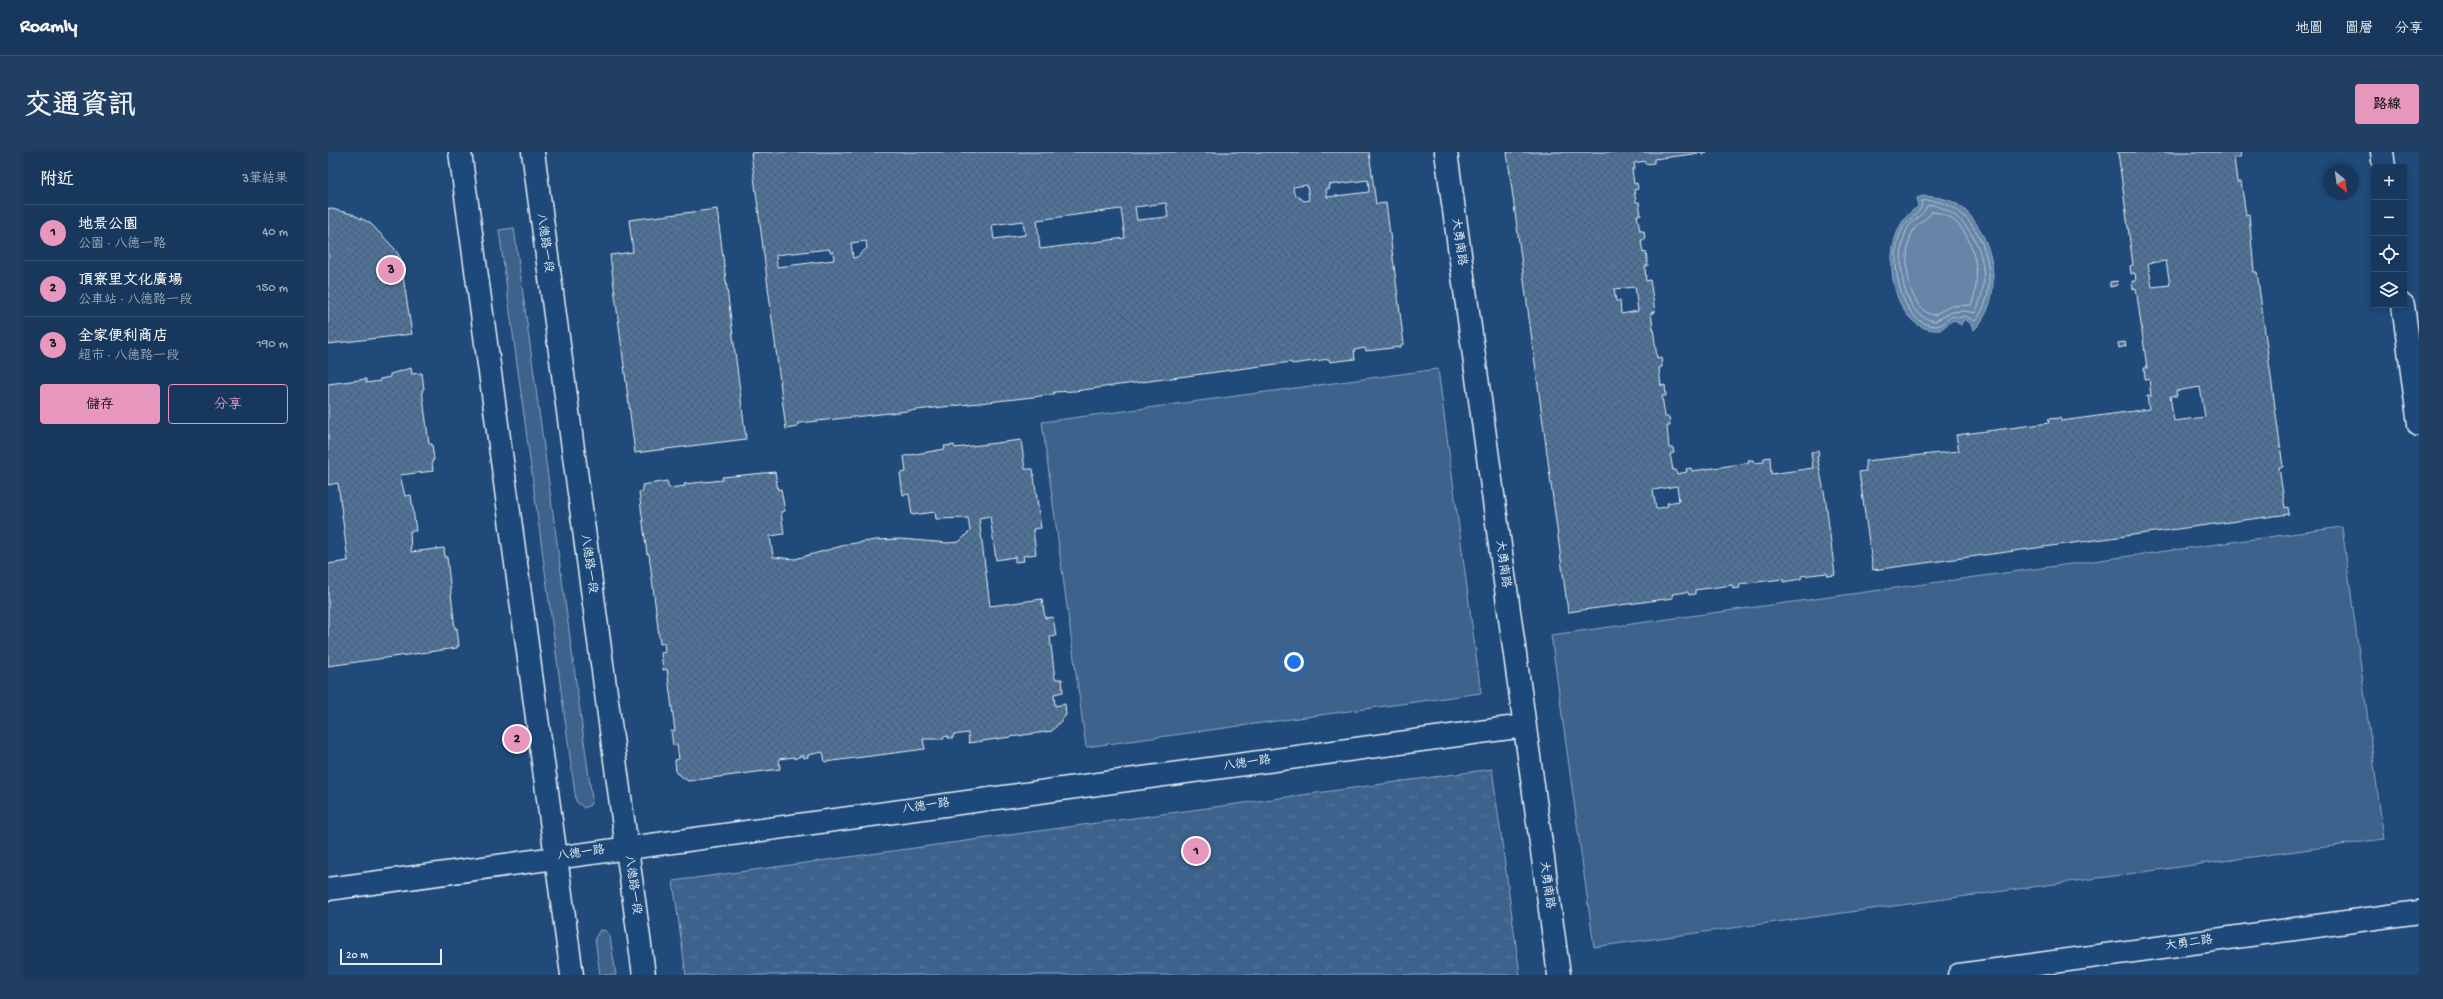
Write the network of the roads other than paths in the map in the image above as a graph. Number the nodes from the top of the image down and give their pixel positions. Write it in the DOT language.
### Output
graph roads {
  1 [pos="460,152"];
  2 [pos="533,152"];
  3 [pos="1446,152"];
  4 [pos="2382,152"];
  5 [pos="2384,164"];
  6 [pos="2403,308"];
  7 [pos="2419,424"];
  8 [pos="1524,726"];
  9 [pos="627,848"];
  10 [pos="556,857"];
  11 [pos="328,889"];
  12 [pos="2419,912"];
  13 [pos="572,975"];
  14 [pos="644,975"];
  15 [pos="1559,975"];
  16 [pos="1959,975"];
  1 -- 10 [label="street"];
  2 -- 9 [label="street, 八德路一段"];
  3 -- 8 [label="street, 大勇南路"];
  4 -- 5 [label="street"];
  6 -- 7 [label="street"];
  8 -- 9 [label="street, 八德一路"];
  8 -- 15 [label="street, 大勇南路"];
  9 -- 10 [label="street, 八德一路"];
  9 -- 14 [label="street, 八德路一段"];
  10 -- 11 [label="street, 八德一路"];
  10 -- 13 [label="street"];
  12 -- 16 [label="street, 大勇二路"];
}
